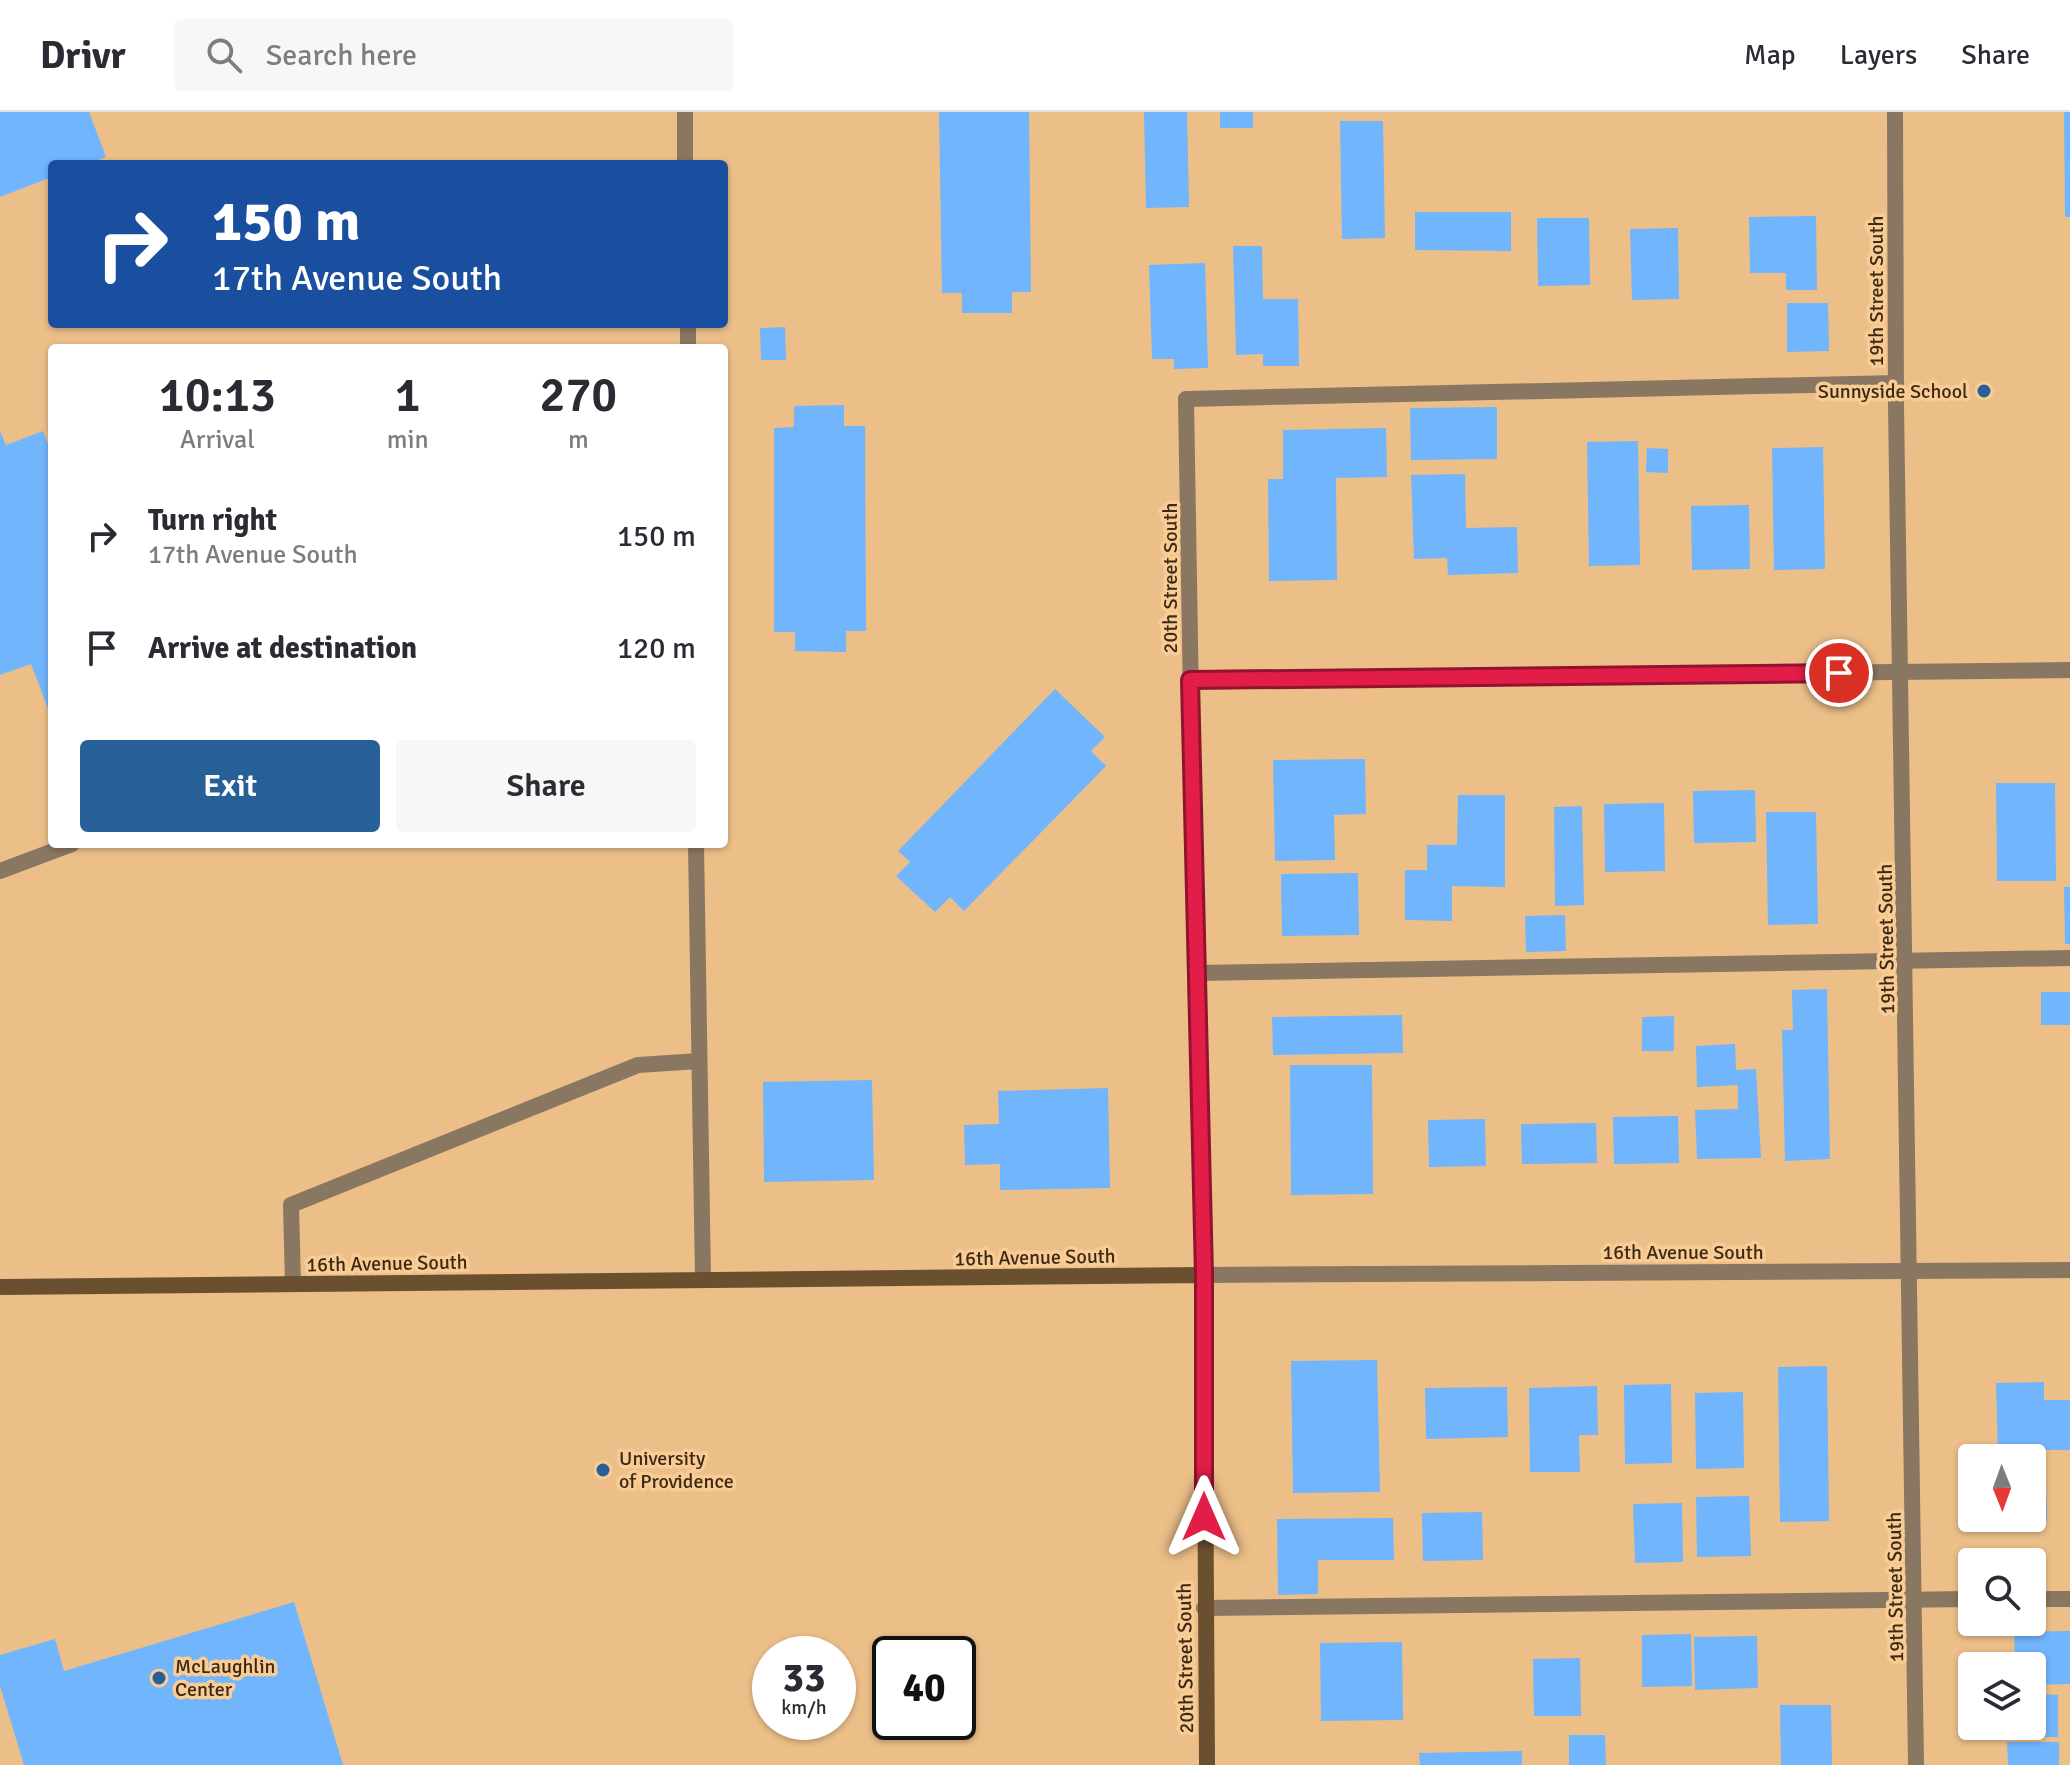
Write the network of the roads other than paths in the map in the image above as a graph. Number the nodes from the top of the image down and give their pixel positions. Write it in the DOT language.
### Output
graph roads {
  1 [pos="685,112"];
  2 [pos="1895,112"];
  3 [pos="685,160"];
  4 [pos="1896,383"];
  5 [pos="2070,670"];
  6 [pos="1901,672"];
  7 [pos="1190,680"];
  8 [pos="61,848"];
  9 [pos="696,848"];
  10 [pos="0,871"];
  11 [pos="2070,958"];
  12 [pos="1906,960"];
  13 [pos="1195,973"];
  14 [pos="699,1061"];
  15 [pos="2070,1270"];
  16 [pos="1911,1271"];
  17 [pos="1204,1275"];
  18 [pos="703,1280"];
  19 [pos="293,1284"];
  20 [pos="0,1287"];
  21 [pos="1958,1599"];
  22 [pos="2046,1599"];
  23 [pos="2070,1599"];
  24 [pos="1916,1600"];
  25 [pos="1204,1608"];
  26 [pos="1207,1765"];
  27 [pos="1916,1765"];
  1 -- 3 [label="street"];
  2 -- 4 [label="street, 19th Street South"];
  4 -- 6 [label="street, 19th Street South"];
  4 -- 7 [label="street, 20th Street South"];
  5 -- 6 [label="street"];
  6 -- 7 [label="street"];
  6 -- 12 [label="street, 19th Street South"];
  7 -- 13 [label="street, 20th Street South"];
  8 -- 10 [label="street"];
  9 -- 14 [label="street"];
  11 -- 12 [label="street"];
  12 -- 13 [label="street"];
  12 -- 16 [label="street, 19th Street South"];
  13 -- 17 [label="street, 20th Street South"];
  14 -- 18 [label="street"];
  14 -- 19 [label="street"];
  15 -- 16 [label="street, 16th Avenue South"];
  16 -- 17 [label="street, 16th Avenue South"];
  16 -- 24 [label="street, 19th Street South"];
  17 -- 18 [label="street, 16th Avenue South"];
  17 -- 25 [label="street, 20th Street South"];
  18 -- 19 [label="street, 16th Avenue South"];
  19 -- 20 [label="street, 16th Avenue South"];
  21 -- 24 [label="street"];
  22 -- 23 [label="street"];
  24 -- 25 [label="street"];
  24 -- 27 [label="street, 19th Street South"];
  25 -- 26 [label="street, 20th Street South"];
}
